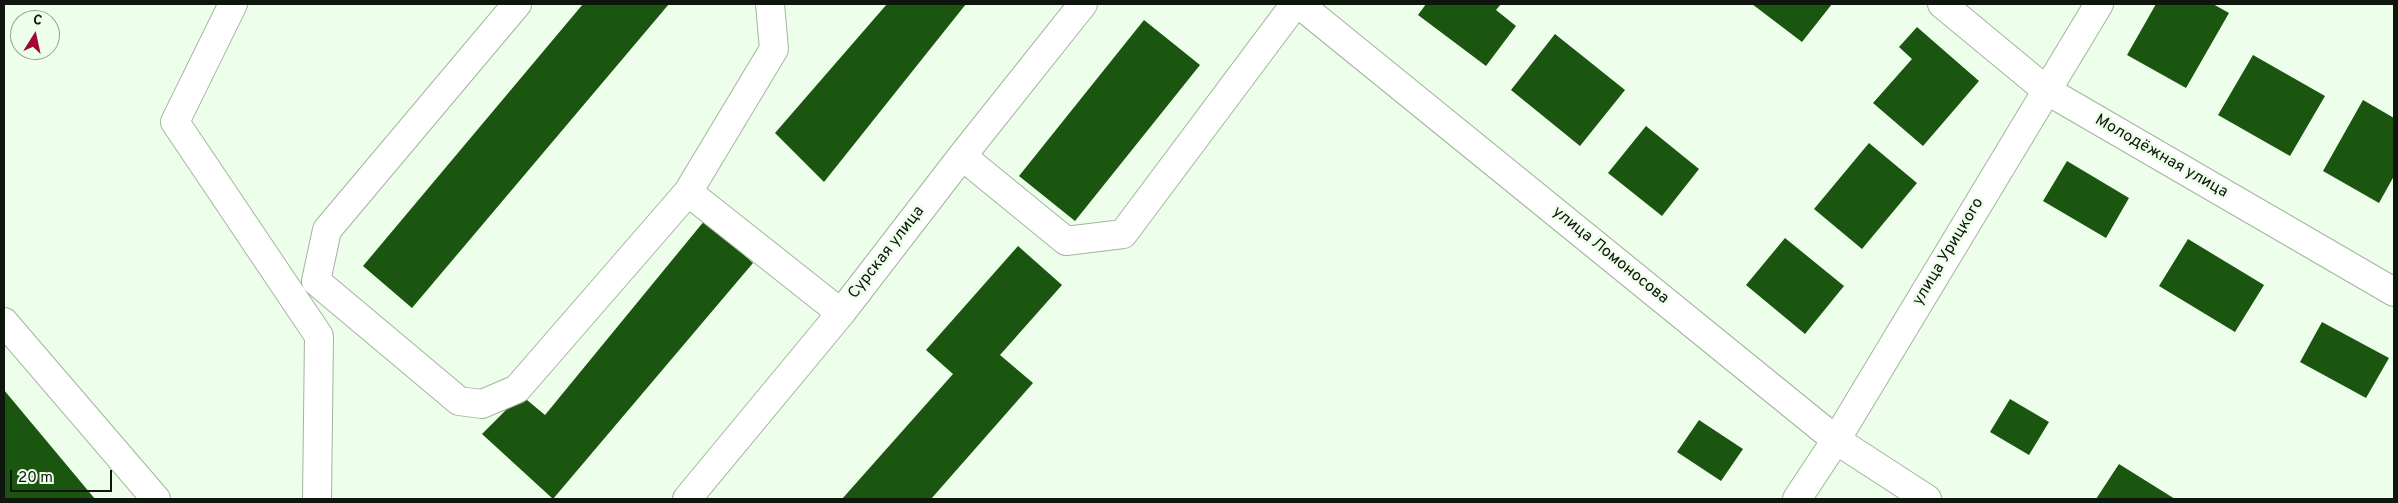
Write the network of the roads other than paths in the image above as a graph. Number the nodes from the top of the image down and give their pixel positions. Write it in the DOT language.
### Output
graph roads {
  1 [pos="233,4"];
  2 [pos="517,4"];
  3 [pos="770,4"];
  4 [pos="1083,4"];
  5 [pos="1295,4"];
  6 [pos="1299,4"];
  7 [pos="1942,4"];
  8 [pos="2099,4"];
  9 [pos="2046,90"];
  10 [pos="962,156"];
  11 [pos="688,192"];
  12 [pos="2394,292"];
  13 [pos="841,313"];
  14 [pos="4,322"];
  15 [pos="1836,440"];
  16 [pos="156,499"];
  17 [pos="318,499"];
  18 [pos="687,499"];
  19 [pos="1797,499"];
  20 [pos="1926,499"];
  1 -- 17 [label="street"];
  2 -- 11 [label="street"];
  3 -- 11 [label="street"];
  4 -- 10 [label="street, Сурская улица"];
  5 -- 10 [label="street"];
  6 -- 15 [label="street, улица Ломоносова"];
  7 -- 9 [label="street, Молодёжная улица"];
  8 -- 9 [label="street, улица Урицкого"];
  9 -- 12 [label="street, Молодёжная улица"];
  9 -- 15 [label="street, улица Урицкого"];
  10 -- 13 [label="street, Сурская улица"];
  11 -- 13 [label="street"];
  13 -- 18 [label="street, Сурская улица"];
  14 -- 16 [label="street"];
  15 -- 19 [label="street, улица Урицкого"];
  15 -- 20 [label="street, улица Ломоносова"];
}
